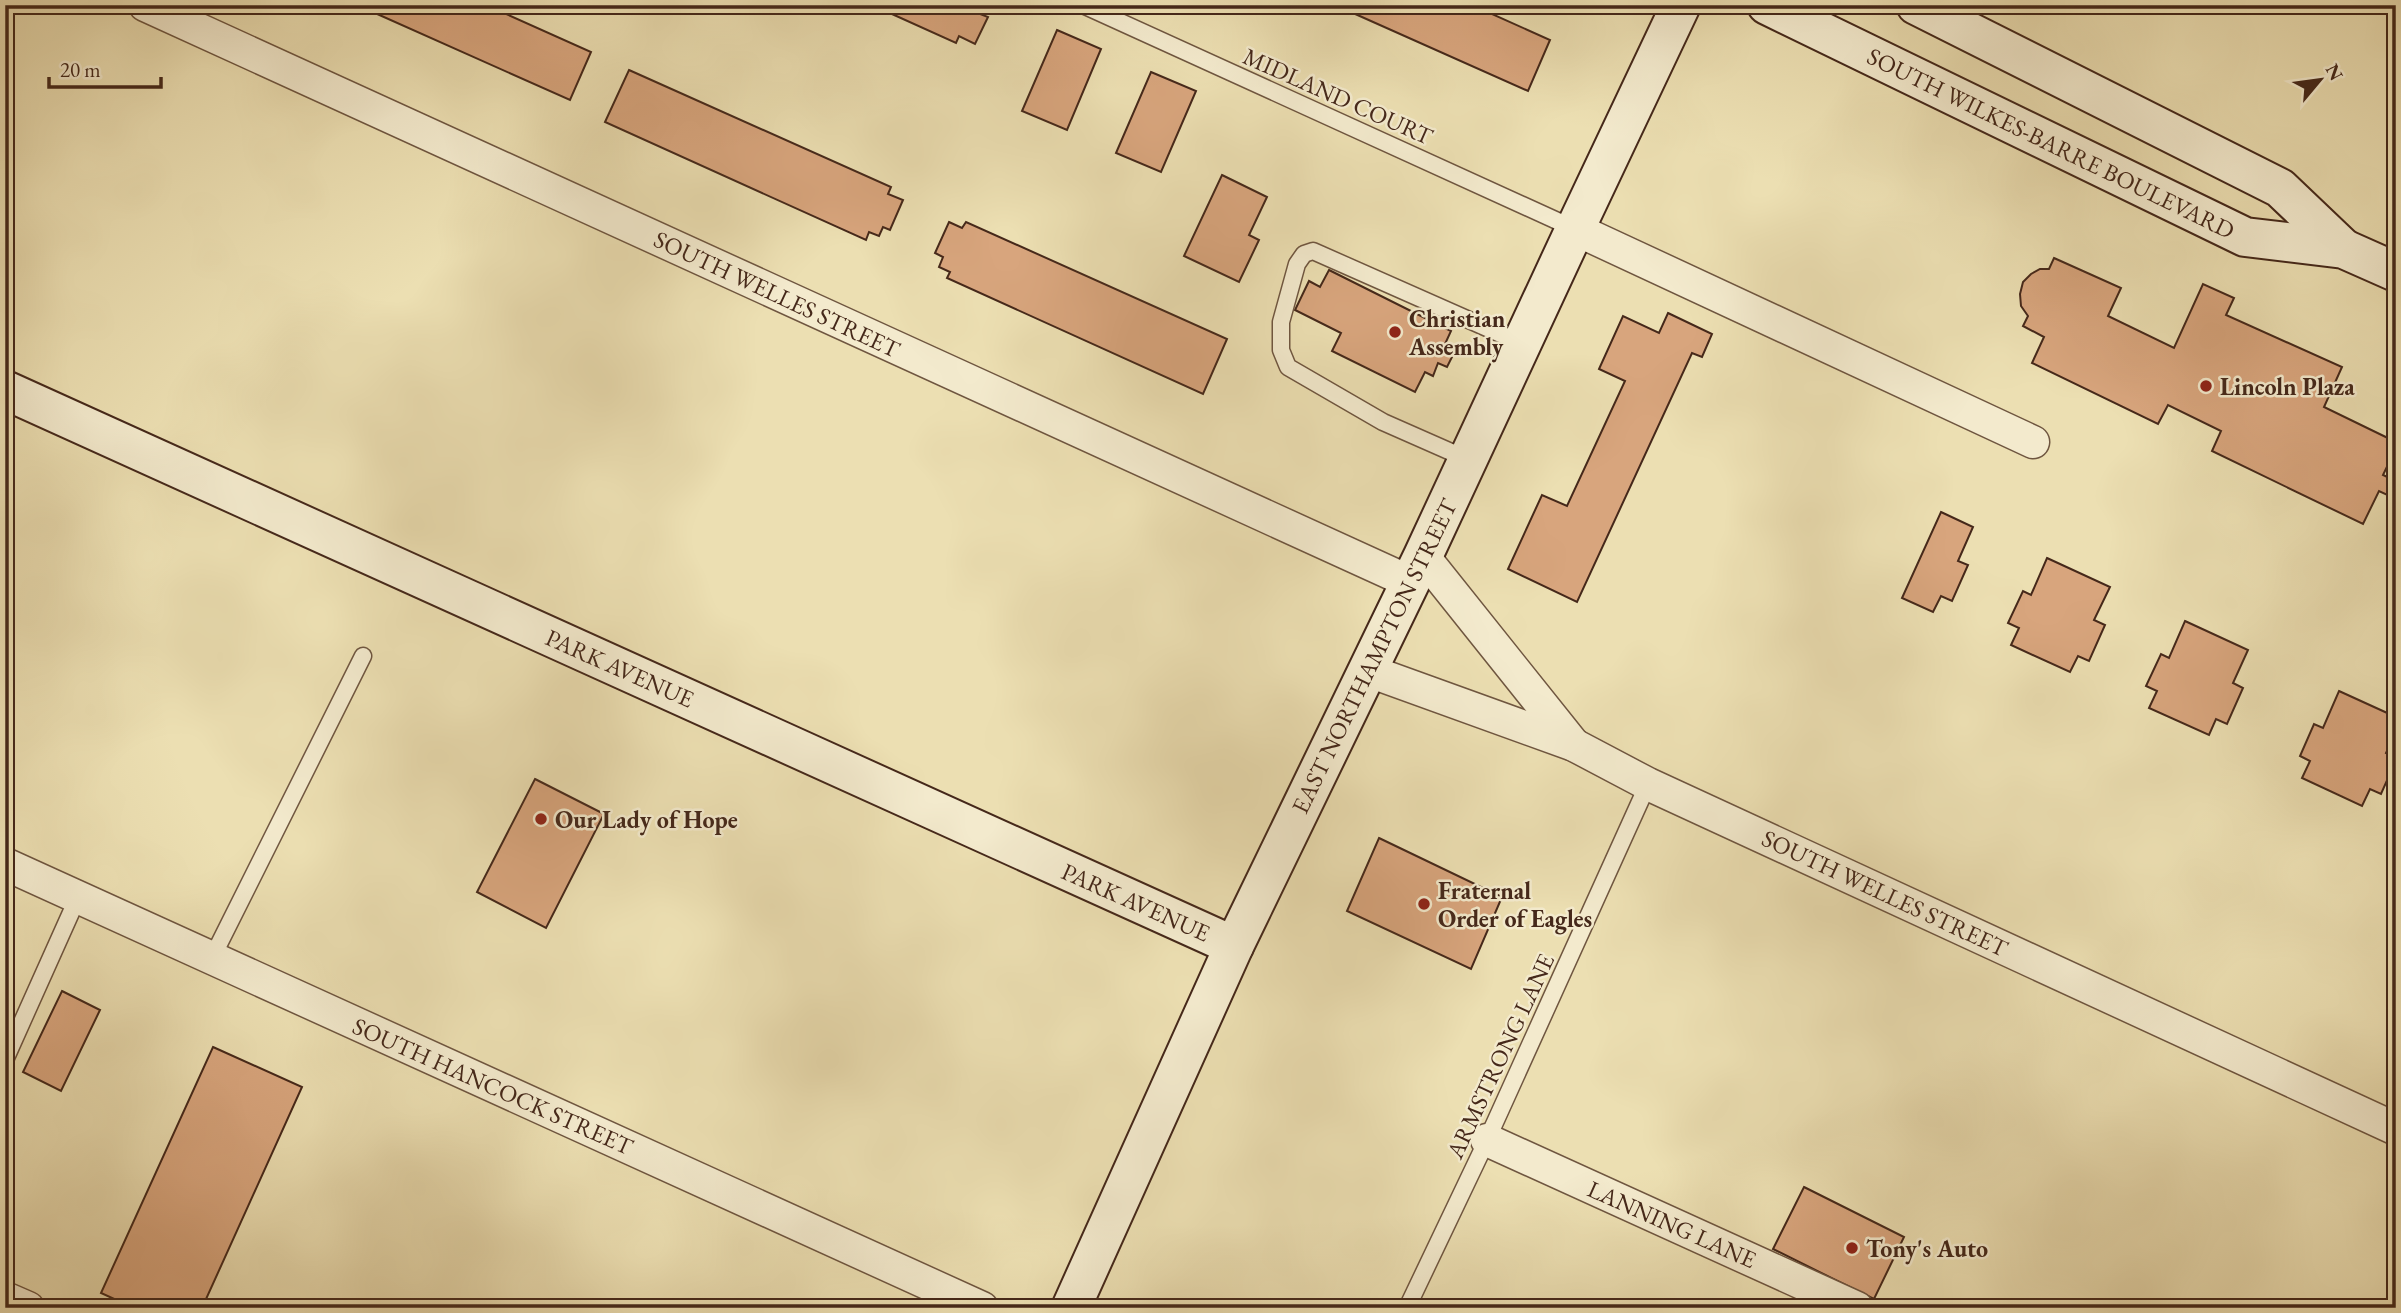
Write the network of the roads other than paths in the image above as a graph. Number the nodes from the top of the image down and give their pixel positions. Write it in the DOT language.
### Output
graph roads {
  1 [pos="145,5"];
  2 [pos="1083,5"];
  3 [pos="1681,5"];
  4 [pos="1767,5"];
  5 [pos="1916,5"];
  6 [pos="1574,229"];
  7 [pos="2344,249"];
  8 [pos="2396,272"];
  9 [pos="1521,343"];
  10 [pos="5,390"];
  11 [pos="2033,442"];
  12 [pos="1468,459"];
  13 [pos="1417,569"];
  14 [pos="363,656"];
  15 [pos="1368,671"];
  16 [pos="1574,745"];
  17 [pos="1648,784"];
  18 [pos="5,864"];
  19 [pos="78,897"];
  20 [pos="1234,946"];
  21 [pos="212,958"];
  22 [pos="5,1060"];
  23 [pos="2396,1129"];
  24 [pos="1487,1140"];
  25 [pos="5,1298"];
  26 [pos="28,1308"];
  27 [pos="982,1308"];
  28 [pos="1071,1308"];
  29 [pos="1407,1308"];
  30 [pos="1857,1308"];
  1 -- 13 [label="street, SOUTH WELLES STREET"];
  2 -- 6 [label="lane, MIDLAND COURT"];
  3 -- 6 [label="main road, EAST NORTHAMPTON STREET"];
  4 -- 7 [label="main road, SOUTH WILKES-BARRE BOULEVARD"];
  5 -- 7 [label="main road, SOUTH WILKES-BARRE BOULEVARD"];
  6 -- 9 [label="main road, EAST NORTHAMPTON STREET"];
  6 -- 11 [label="street"];
  7 -- 8 [label="main road, SOUTH WILKES-BARRE BOULEVARD"];
  9 -- 12 [label="main road, EAST NORTHAMPTON STREET"];
  9 -- 12 [label="lane"];
  10 -- 20 [label="main road, PARK AVENUE"];
  12 -- 13 [label="main road, EAST NORTHAMPTON STREET"];
  13 -- 15 [label="main road, EAST NORTHAMPTON STREET"];
  13 -- 16 [label="street"];
  14 -- 21 [label="lane"];
  15 -- 16 [label="street, SOUTH WELLES STREET"];
  15 -- 20 [label="main road, EAST NORTHAMPTON STREET"];
  16 -- 17 [label="street, SOUTH WELLES STREET"];
  17 -- 23 [label="street, SOUTH WELLES STREET"];
  17 -- 24 [label="lane, ARMSTRONG LANE"];
  18 -- 19 [label="street, SOUTH HANCOCK STREET"];
  19 -- 21 [label="street, SOUTH HANCOCK STREET"];
  19 -- 22 [label="lane"];
  20 -- 28 [label="main road, EAST NORTHAMPTON STREET"];
  21 -- 27 [label="street, SOUTH HANCOCK STREET"];
  24 -- 29 [label="lane, ARMSTRONG LANE"];
  24 -- 30 [label="street, LANNING LANE"];
  25 -- 26 [label="street"];
}
